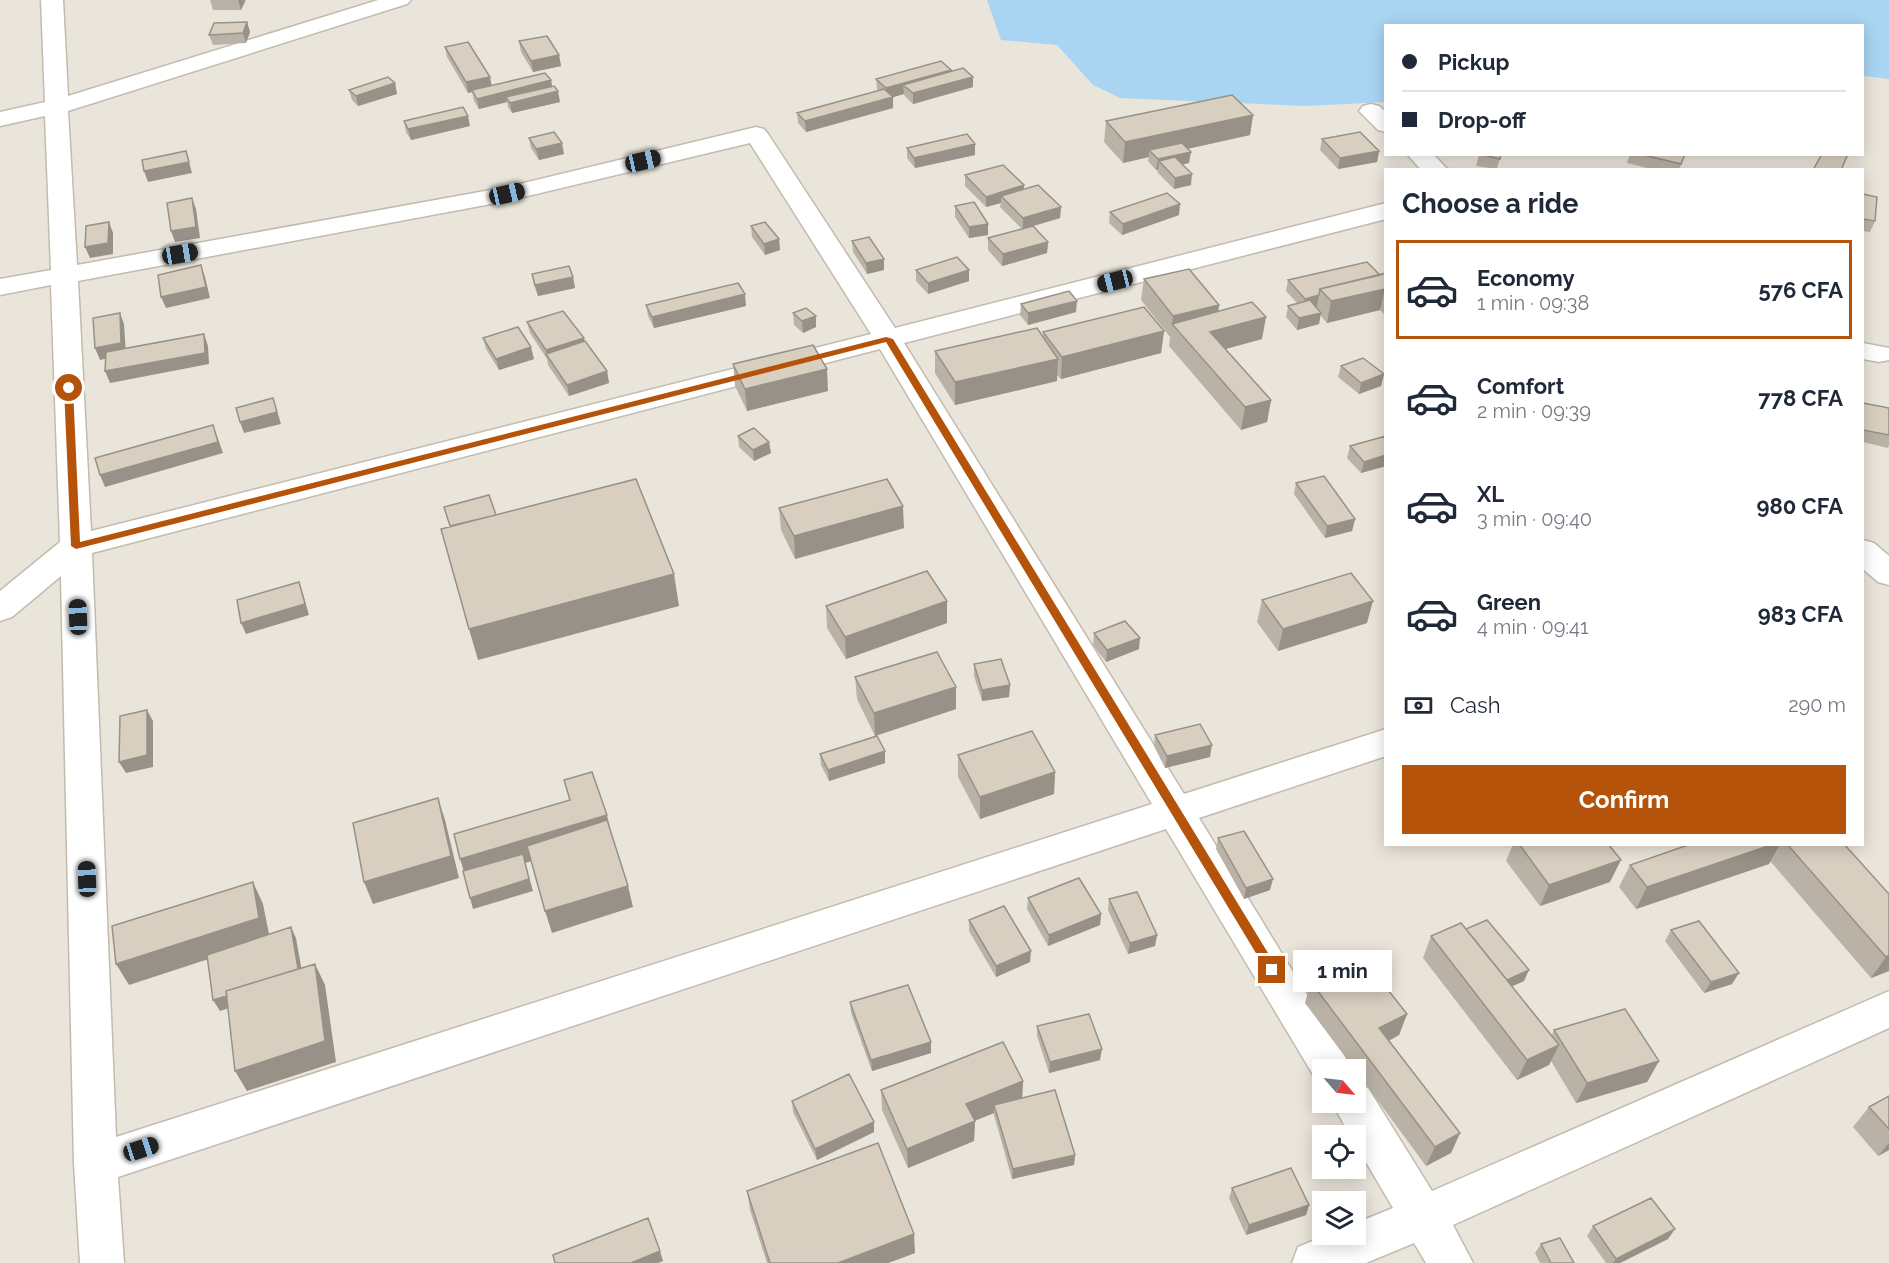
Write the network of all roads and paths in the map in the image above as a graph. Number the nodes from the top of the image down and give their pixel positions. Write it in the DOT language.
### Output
graph roads {
  1 [pos="52,0"];
  2 [pos="400,0"];
  3 [pos="56,107"];
  4 [pos="0,119"];
  5 [pos="1421,156"];
  6 [pos="1434,168"];
  7 [pos="1384,212"];
  8 [pos="63,276"];
  9 [pos="0,287"];
  10 [pos="888,339"];
  11 [pos="76,546"];
  12 [pos="1864,552"];
  13 [pos="1889,576"];
  14 [pos="1864,586"];
  15 [pos="0,609"];
  16 [pos="1384,743"];
  17 [pos="1175,810"];
  18 [pos="1889,1009"];
  19 [pos="1326,1059"];
  20 [pos="1360,1113"];
  21 [pos="96,1164"];
  22 [pos="1423,1217"];
  23 [pos="102,1263"];
  24 [pos="1314,1263"];
  25 [pos="1451,1263"];
  1 -- 3 [label="street"];
  2 -- 3 [label="street"];
  3 -- 4 [label="street"];
  3 -- 8 [label="street"];
  5 -- 6 [label="street"];
  7 -- 10 [label="street"];
  8 -- 9 [label="street"];
  8 -- 10 [label="street"];
  8 -- 11 [label="street"];
  10 -- 11 [label="street"];
  10 -- 17 [label="street"];
  11 -- 15 [label="street"];
  11 -- 21 [label="street"];
  12 -- 13 [label="street"];
  13 -- 14 [label="street"];
  16 -- 17 [label="street"];
  17 -- 19 [label="street"];
  17 -- 21 [label="street"];
  18 -- 22 [label="street"];
  20 -- 22 [label="street"];
  21 -- 23 [label="street"];
  22 -- 24 [label="street"];
  22 -- 25 [label="street"];
}
